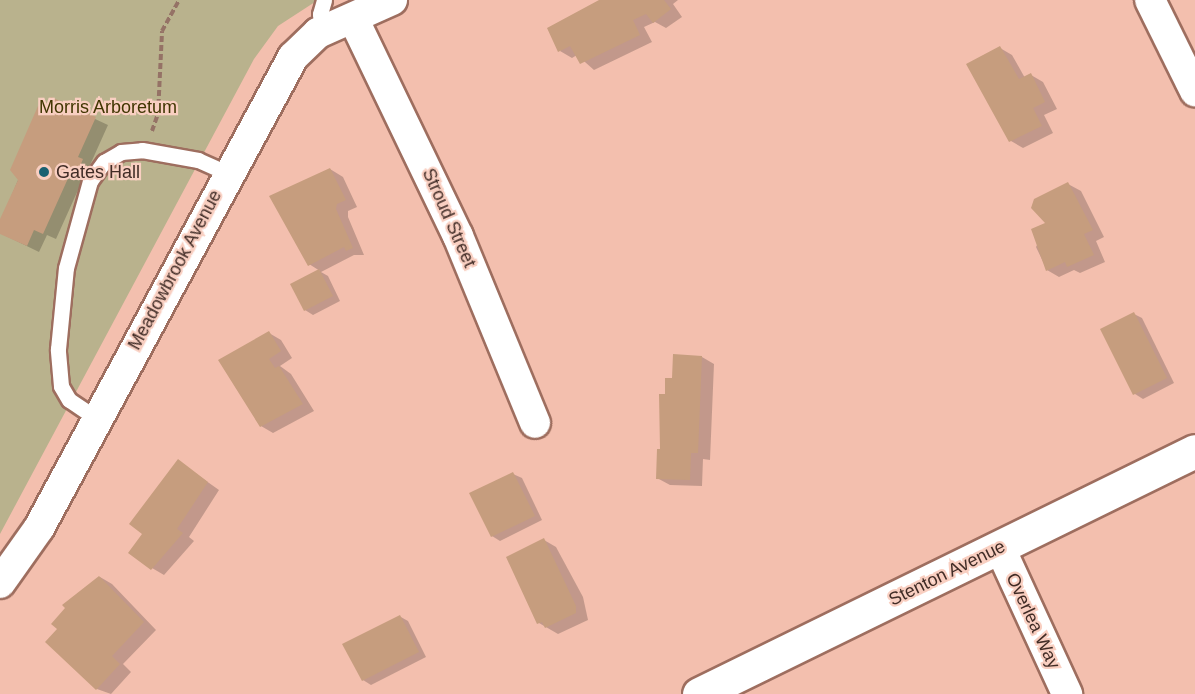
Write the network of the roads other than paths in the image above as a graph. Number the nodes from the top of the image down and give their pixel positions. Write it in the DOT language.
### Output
graph roads {
  1 [pos="324,0"];
  2 [pos="392,0"];
  3 [pos="1150,0"];
  4 [pos="353,18"];
  5 [pos="323,30"];
  6 [pos="1195,92"];
  7 [pos="226,173"];
  8 [pos="96,418"];
  9 [pos="535,423"];
  10 [pos="1195,451"];
  11 [pos="1000,548"];
  12 [pos="0,583"];
  13 [pos="699,694"];
  14 [pos="1067,694"];
  1 -- 5 [label="lane"];
  2 -- 4 [label="street, Meadowbrook Avenue"];
  3 -- 6 [label="street"];
  4 -- 5 [label="street, Meadowbrook Avenue"];
  4 -- 9 [label="street, Stroud Street"];
  5 -- 7 [label="street, Meadowbrook Avenue"];
  7 -- 8 [label="street, Meadowbrook Avenue"];
  7 -- 8 [label="lane"];
  8 -- 12 [label="street, Meadowbrook Avenue"];
  10 -- 11 [label="street, Stenton Avenue"];
  11 -- 13 [label="street, Stenton Avenue"];
  11 -- 14 [label="street, Overlea Way"];
}
